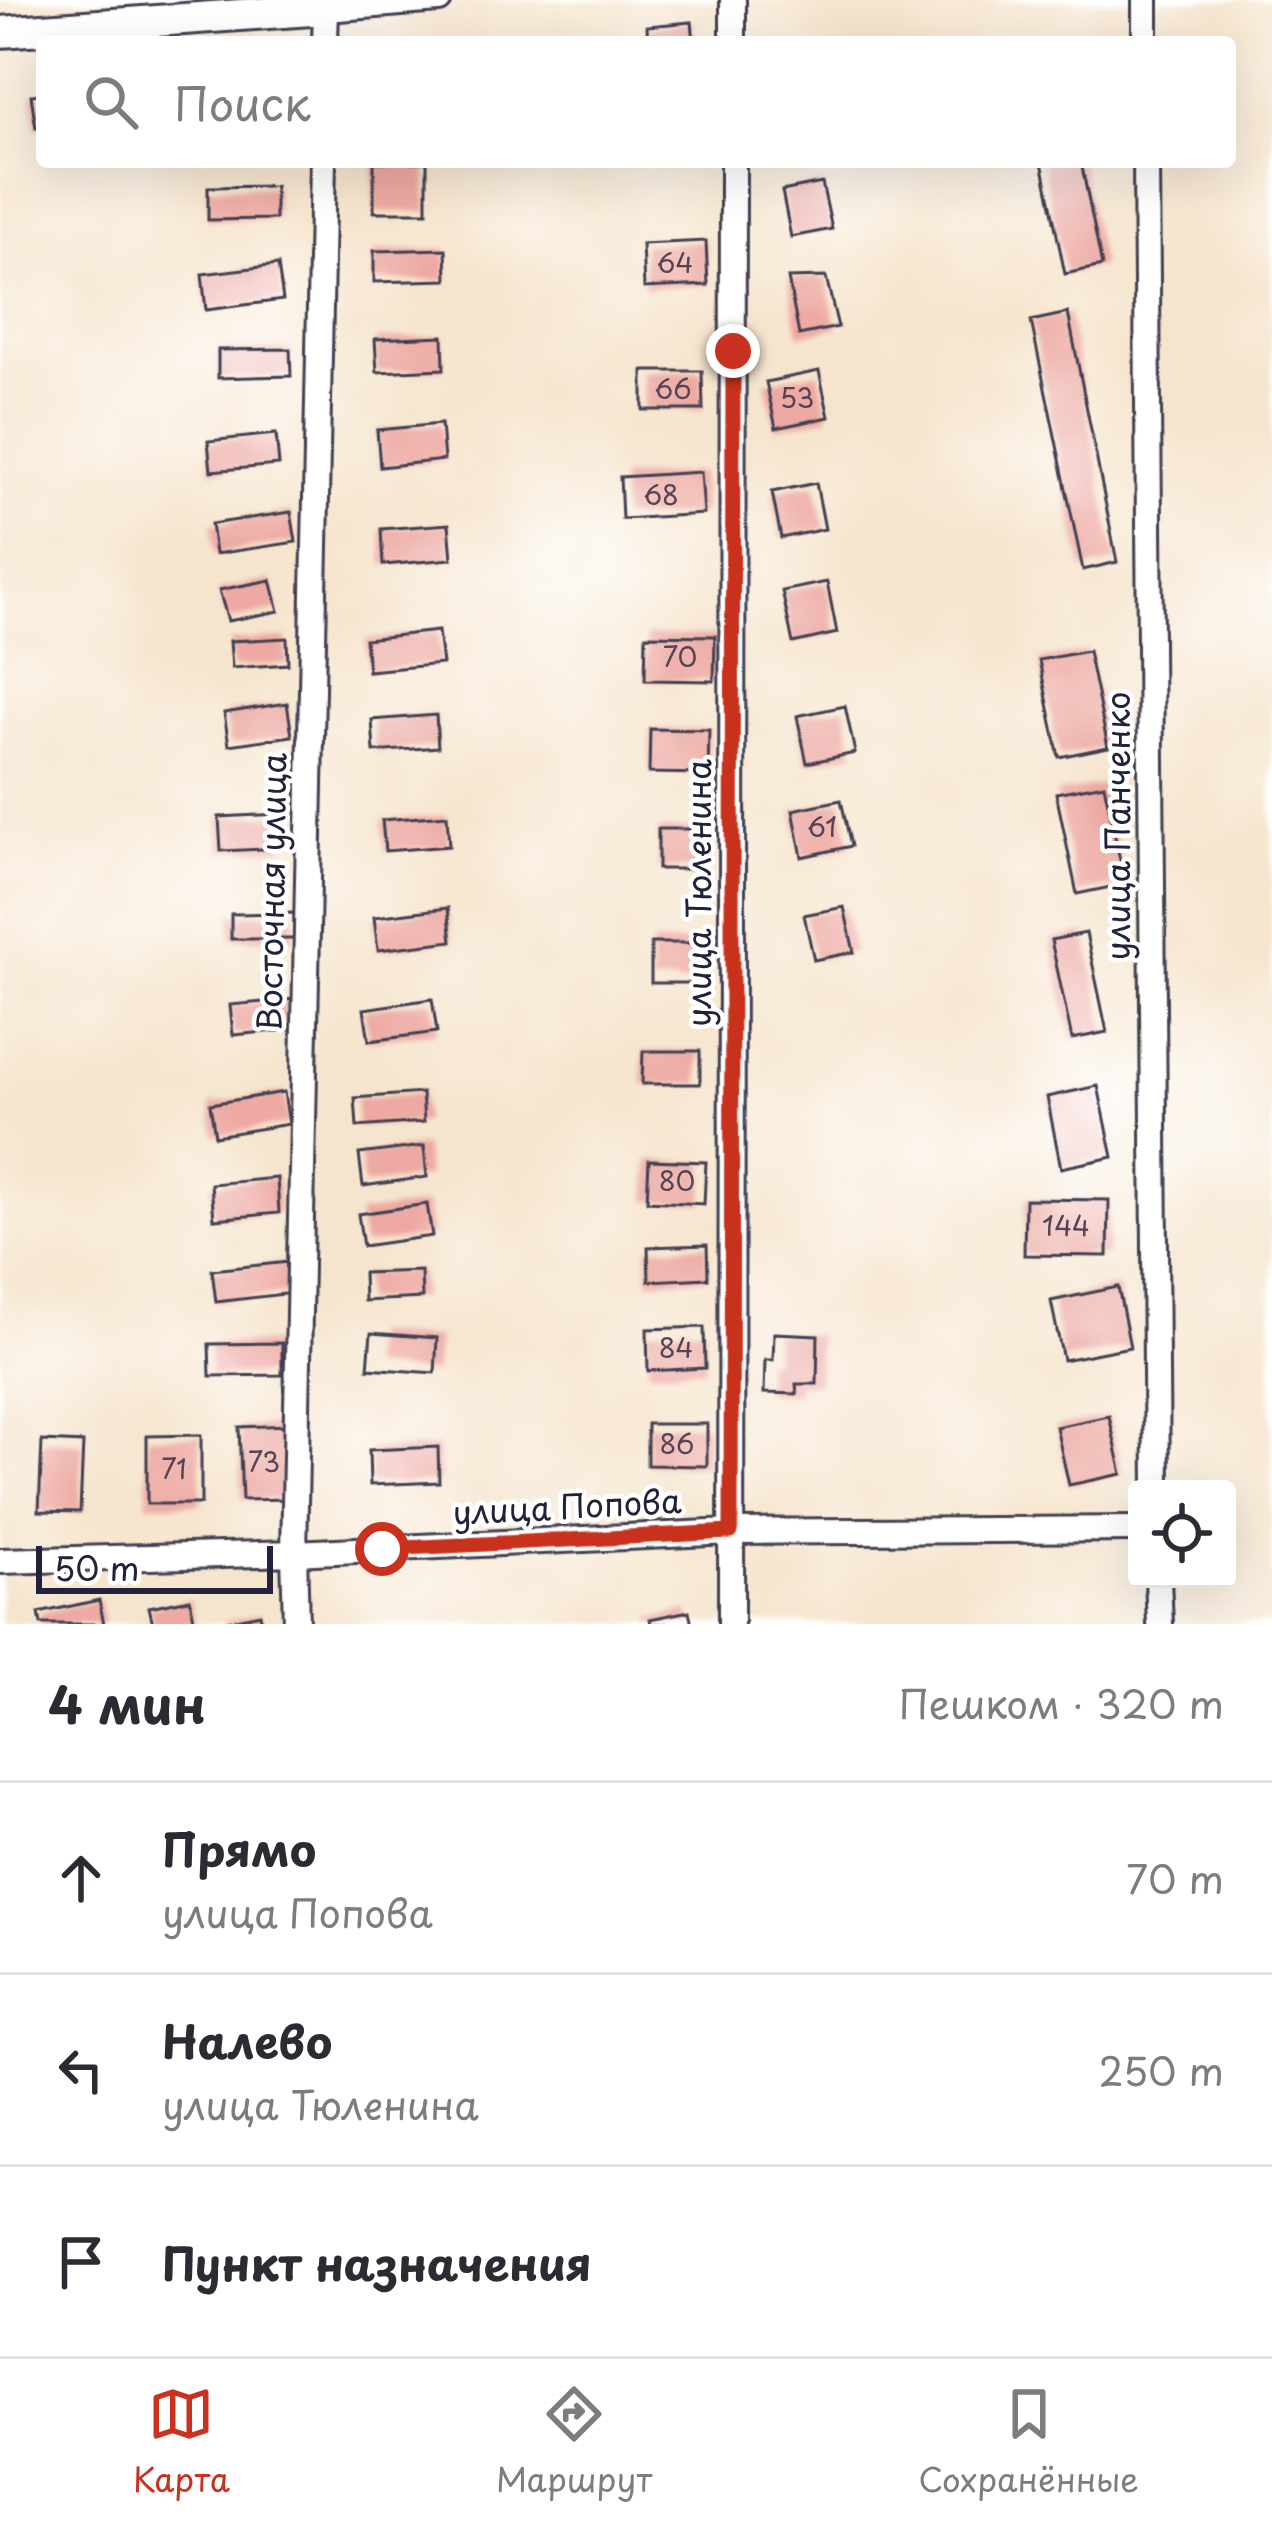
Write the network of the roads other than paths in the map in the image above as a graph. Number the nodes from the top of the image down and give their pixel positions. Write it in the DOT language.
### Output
graph roads {
  1 [pos="439,0"];
  2 [pos="734,0"];
  3 [pos="1145,0"];
  4 [pos="326,5"];
  5 [pos="0,32"];
  6 [pos="325,36"];
  7 [pos="734,36"];
  8 [pos="1145,36"];
  9 [pos="322,168"];
  10 [pos="733,168"];
  11 [pos="1146,168"];
  12 [pos="1156,1480"];
  13 [pos="1128,1528"];
  14 [pos="731,1532"];
  15 [pos="294,1553"];
  16 [pos="0,1561"];
  17 [pos="1159,1588"];
  18 [pos="296,1624"];
  19 [pos="730,1624"];
  20 [pos="1160,1624"];
  1 -- 4 [label="street"];
  2 -- 7 [label="street"];
  3 -- 8 [label="street"];
  4 -- 5 [label="street"];
  4 -- 6 [label="street"];
  9 -- 15 [label="street, Восточная улица"];
  10 -- 14 [label="street, улица Тюленина"];
  11 -- 12 [label="street, улица Панченко"];
  13 -- 14 [label="street, улица Попова"];
  14 -- 15 [label="street, улица Попова"];
  14 -- 19 [label="street, улица Тюленина"];
  15 -- 16 [label="street, улица Попова"];
  15 -- 18 [label="street, Восточная улица"];
  17 -- 20 [label="street"];
}
